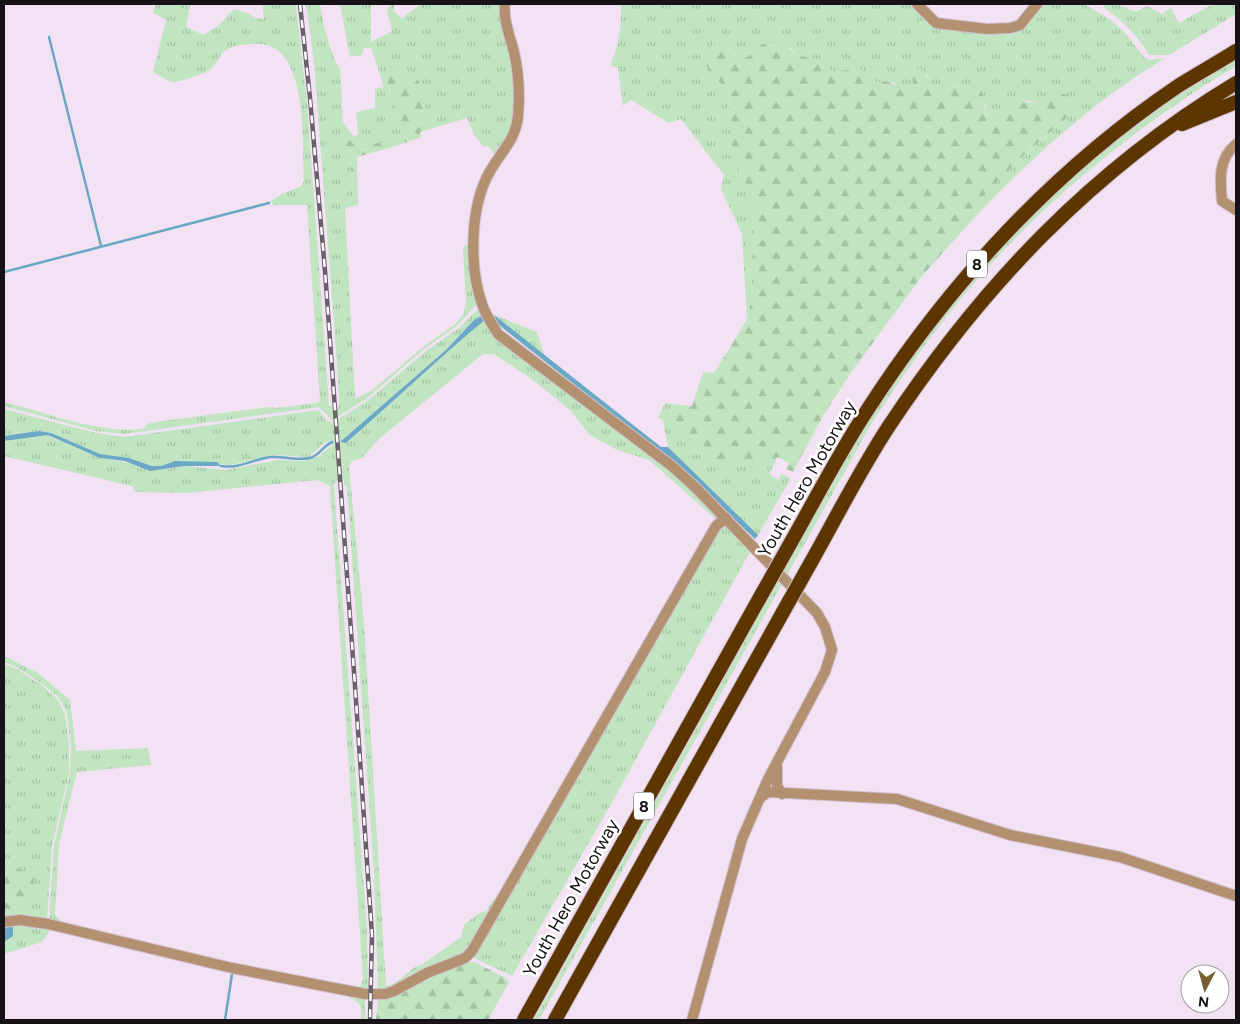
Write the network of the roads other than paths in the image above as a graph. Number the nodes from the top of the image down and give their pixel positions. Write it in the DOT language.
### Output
graph roads {
  1 [pos="505,4"];
  2 [pos="918,4"];
  3 [pos="1037,4"];
  4 [pos="1236,51"];
  5 [pos="1236,83"];
  6 [pos="1236,102"];
  7 [pos="1163,131"];
  8 [pos="1236,144"];
  9 [pos="1236,210"];
  10 [pos="726,518"];
  11 [pos="778,762"];
  12 [pos="782,794"];
  13 [pos="760,798"];
  14 [pos="1236,896"];
  15 [pos="4,922"];
  16 [pos="524,1020"];
  17 [pos="555,1020"];
  18 [pos="692,1020"];
  1 -- 10 [label="street"];
  2 -- 3 [label="street"];
  4 -- 16 [label="highway, Youth Hero Motorway / 8, bridge"];
  5 -- 7 [label="highway, 8"];
  6 -- 7 [label="highway"];
  7 -- 17 [label="highway, 8, bridge"];
  8 -- 9 [label="street"];
  10 -- 11 [label="street"];
  10 -- 15 [label="street"];
  11 -- 12 [label="street"];
  11 -- 13 [label="street"];
  12 -- 13 [label="street"];
  12 -- 14 [label="street"];
  13 -- 18 [label="street"];
}
